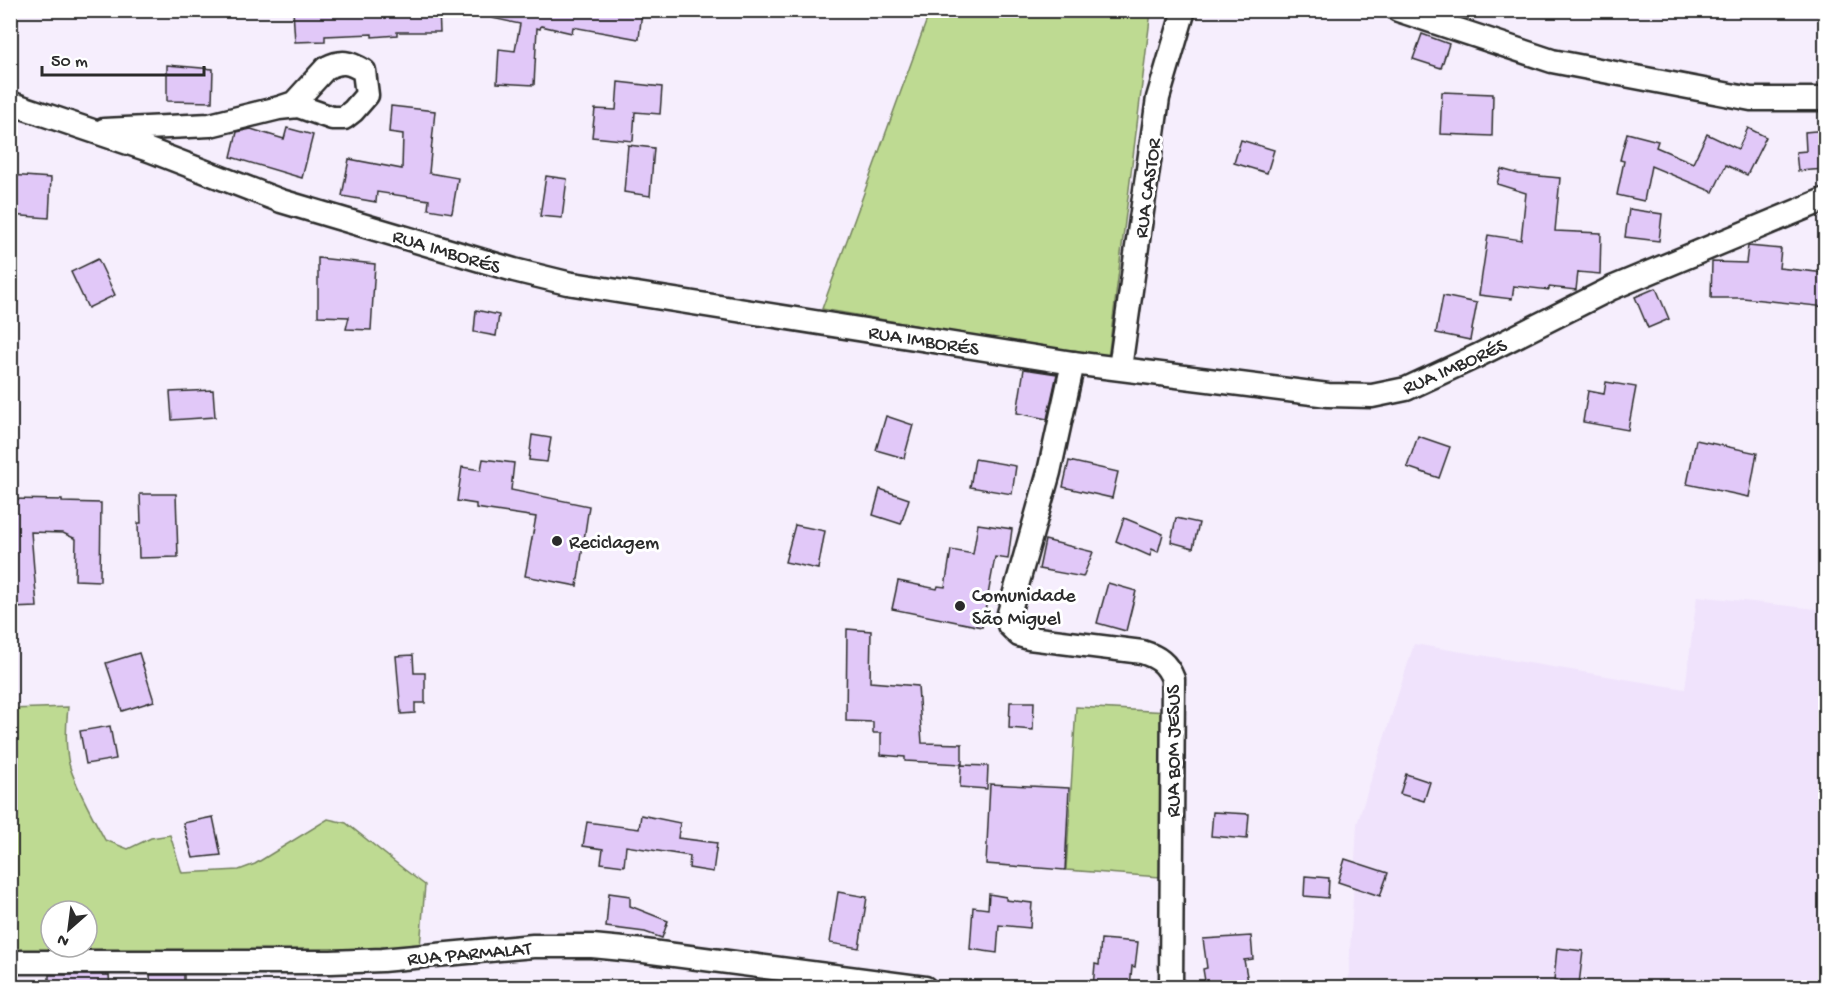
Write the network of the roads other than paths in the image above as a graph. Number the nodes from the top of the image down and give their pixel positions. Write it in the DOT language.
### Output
graph roads {
  1 [pos="1184,10"];
  2 [pos="1398,10"];
  3 [pos="1826,99"];
  4 [pos="10,103"];
  5 [pos="279,108"];
  6 [pos="91,130"];
  7 [pos="1826,200"];
  8 [pos="1073,363"];
  9 [pos="1120,368"];
  10 [pos="10,962"];
  11 [pos="925,987"];
  12 [pos="1171,987"];
  1 -- 9 [label="street, RUA CASTOR"];
  2 -- 3 [label="street"];
  4 -- 6 [label="street, RUA IMBORÉS"];
  5 -- 6 [label="street"];
  6 -- 8 [label="street, RUA IMBORÉS"];
  7 -- 9 [label="street, RUA IMBORÉS"];
  8 -- 9 [label="street, RUA IMBORÉS"];
  8 -- 12 [label="street, RUA BOM JESUS"];
  10 -- 11 [label="street, RUA PARMALAT"];
}
